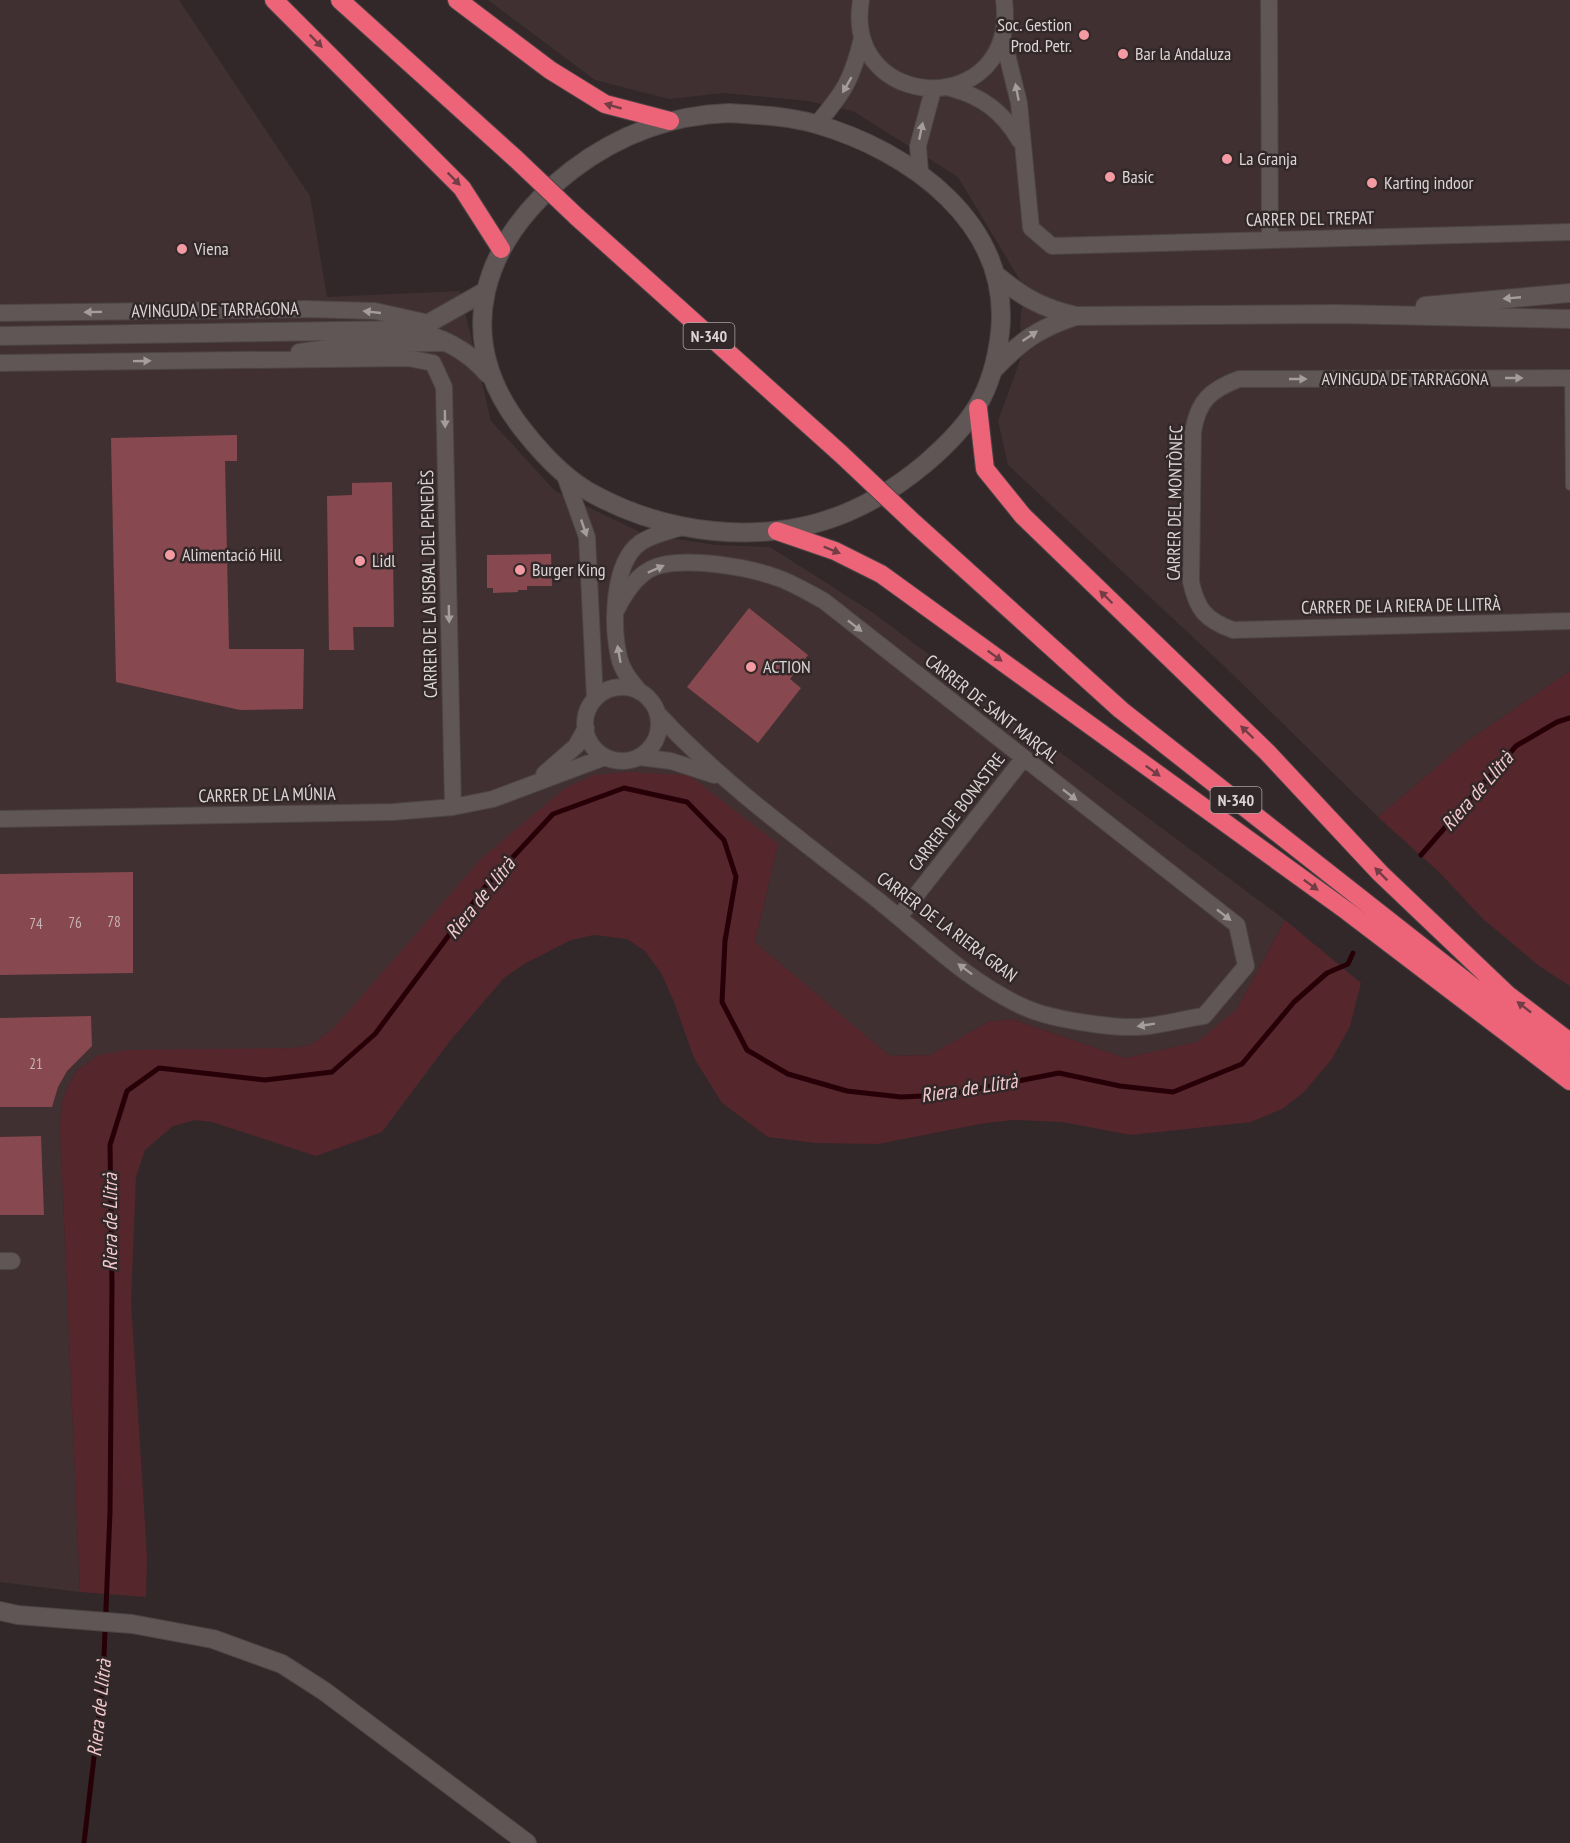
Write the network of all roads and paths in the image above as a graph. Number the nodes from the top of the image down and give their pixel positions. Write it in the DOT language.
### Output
graph roads {
  1 [pos="274,0"];
  2 [pos="340,0"];
  3 [pos="457,0"];
  4 [pos="861,0"];
  5 [pos="1004,0"];
  6 [pos="1269,0"];
  7 [pos="862,38"];
  8 [pos="1003,38"];
  9 [pos="950,88"];
  10 [pos="933,90"];
  11 [pos="670,121"];
  12 [pos="817,124"];
  13 [pos="1023,147"];
  14 [pos="920,173"];
  15 [pos="1570,232"];
  16 [pos="1270,239"];
  17 [pos="501,249"];
  18 [pos="996,275"];
  19 [pos="484,292"];
  20 [pos="1570,292"];
  21 [pos="0,313"];
  22 [pos="1337,314"];
  23 [pos="1077,316"];
  24 [pos="1570,319"];
  25 [pos="429,323"];
  26 [pos="405,330"];
  27 [pos="0,336"];
  28 [pos="452,344"];
  29 [pos="269,360"];
  30 [pos="0,363"];
  31 [pos="993,369"];
  32 [pos="492,378"];
  33 [pos="1570,378"];
  34 [pos="1239,379"];
  35 [pos="978,408"];
  36 [pos="1570,415"];
  37 [pos="564,473"];
  38 [pos="1570,486"];
  39 [pos="683,527"];
  40 [pos="777,531"];
  41 [pos="617,609"];
  42 [pos="1570,621"];
  43 [pos="1233,630"];
  44 [pos="640,692"];
  45 [pos="595,699"];
  46 [pos="658,714"];
  47 [pos="586,728"];
  48 [pos="604,757"];
  49 [pos="639,757"];
  50 [pos="1023,759"];
  51 [pos="531,783"];
  52 [pos="732,784"];
  53 [pos="453,807"];
  54 [pos="0,819"];
  55 [pos="899,917"];
  56 [pos="1204,1016"];
  57 [pos="1570,1042"];
  58 [pos="1570,1063"];
  59 [pos="1570,1081"];
  60 [pos="0,1611"];
  61 [pos="527,1843"];
  1 -- 17 [label="highway, one-way"];
  2 -- 58 [label="highway, N-340, bridge"];
  11 -- 3 [label="highway, one-way"];
  4 -- 7 [label="street"];
  5 -- 8 [label="street"];
  6 -- 16 [label="street"];
  7 -- 10 [label="street"];
  7 -- 12 [label="street, one-way"];
  8 -- 9 [label="street"];
  13 -- 8 [label="street, one-way"];
  9 -- 10 [label="street"];
  9 -- 13 [label="street"];
  14 -- 10 [label="street, one-way"];
  11 -- 12 [label="street"];
  11 -- 17 [label="street"];
  12 -- 14 [label="street"];
  13 -- 16 [label="street, CARRER DEL TREPAT"];
  14 -- 18 [label="street"];
  15 -- 16 [label="street, CARRER DEL TREPAT"];
  17 -- 19 [label="street"];
  18 -- 23 [label="street"];
  18 -- 31 [label="street"];
  19 -- 25 [label="street, AVINGUDA DE TARRAGONA"];
  19 -- 32 [label="street"];
  20 -- 22 [label="street, one-way"];
  25 -- 21 [label="street, AVINGUDA DE TARRAGONA, one-way"];
  22 -- 23 [label="street"];
  22 -- 24 [label="street"];
  31 -- 23 [label="street, one-way"];
  25 -- 26 [label="street, AVINGUDA DE TARRAGONA"];
  26 -- 27 [label="street, AVINGUDA DE TARRAGONA"];
  26 -- 28 [label="street, AVINGUDA DE TARRAGONA"];
  28 -- 29 [label="street"];
  28 -- 32 [label="street, AVINGUDA DE TARRAGONA"];
  30 -- 29 [label="street, one-way"];
  29 -- 53 [label="street, CARRER DE LA BISBAL DEL PENEDÈS, one-way"];
  31 -- 35 [label="street"];
  32 -- 37 [label="street"];
  34 -- 33 [label="street, AVINGUDA DE TARRAGONA, one-way"];
  33 -- 36 [label="lane"];
  34 -- 43 [label="street, CARRER DEL MONTÒNEC"];
  35 -- 40 [label="street"];
  57 -- 35 [label="highway, one-way"];
  36 -- 38 [label="lane"];
  37 -- 39 [label="street"];
  37 -- 45 [label="street, one-way"];
  39 -- 40 [label="street"];
  39 -- 41 [label="street"];
  40 -- 59 [label="highway, one-way"];
  44 -- 41 [label="street, one-way"];
  41 -- 50 [label="street, CARRER DE SANT MARÇAL, one-way"];
  42 -- 43 [label="street, CARRER DE LA RIERA DE LLITRÀ"];
  44 -- 45 [label="street"];
  44 -- 46 [label="street"];
  45 -- 47 [label="street"];
  46 -- 49 [label="street"];
  46 -- 52 [label="street, CARRER DE LA RIERA GRAN"];
  47 -- 48 [label="street"];
  47 -- 51 [label="street, CARRER DE LA MÚNIA"];
  48 -- 49 [label="street"];
  48 -- 51 [label="street, CARRER DE LA MÚNIA"];
  49 -- 52 [label="street, CARRER DE LA RIERA GRAN"];
  50 -- 55 [label="street, CARRER DE BONASTRE"];
  50 -- 56 [label="street, CARRER DE SANT MARÇAL, one-way"];
  51 -- 53 [label="street, CARRER DE LA MÚNIA"];
  52 -- 55 [label="street, CARRER DE LA RIERA GRAN"];
  53 -- 54 [label="street, CARRER DE LA MÚNIA"];
  56 -- 55 [label="street, CARRER DE LA RIERA GRAN, one-way"];
  60 -- 61 [label="street"];
}
